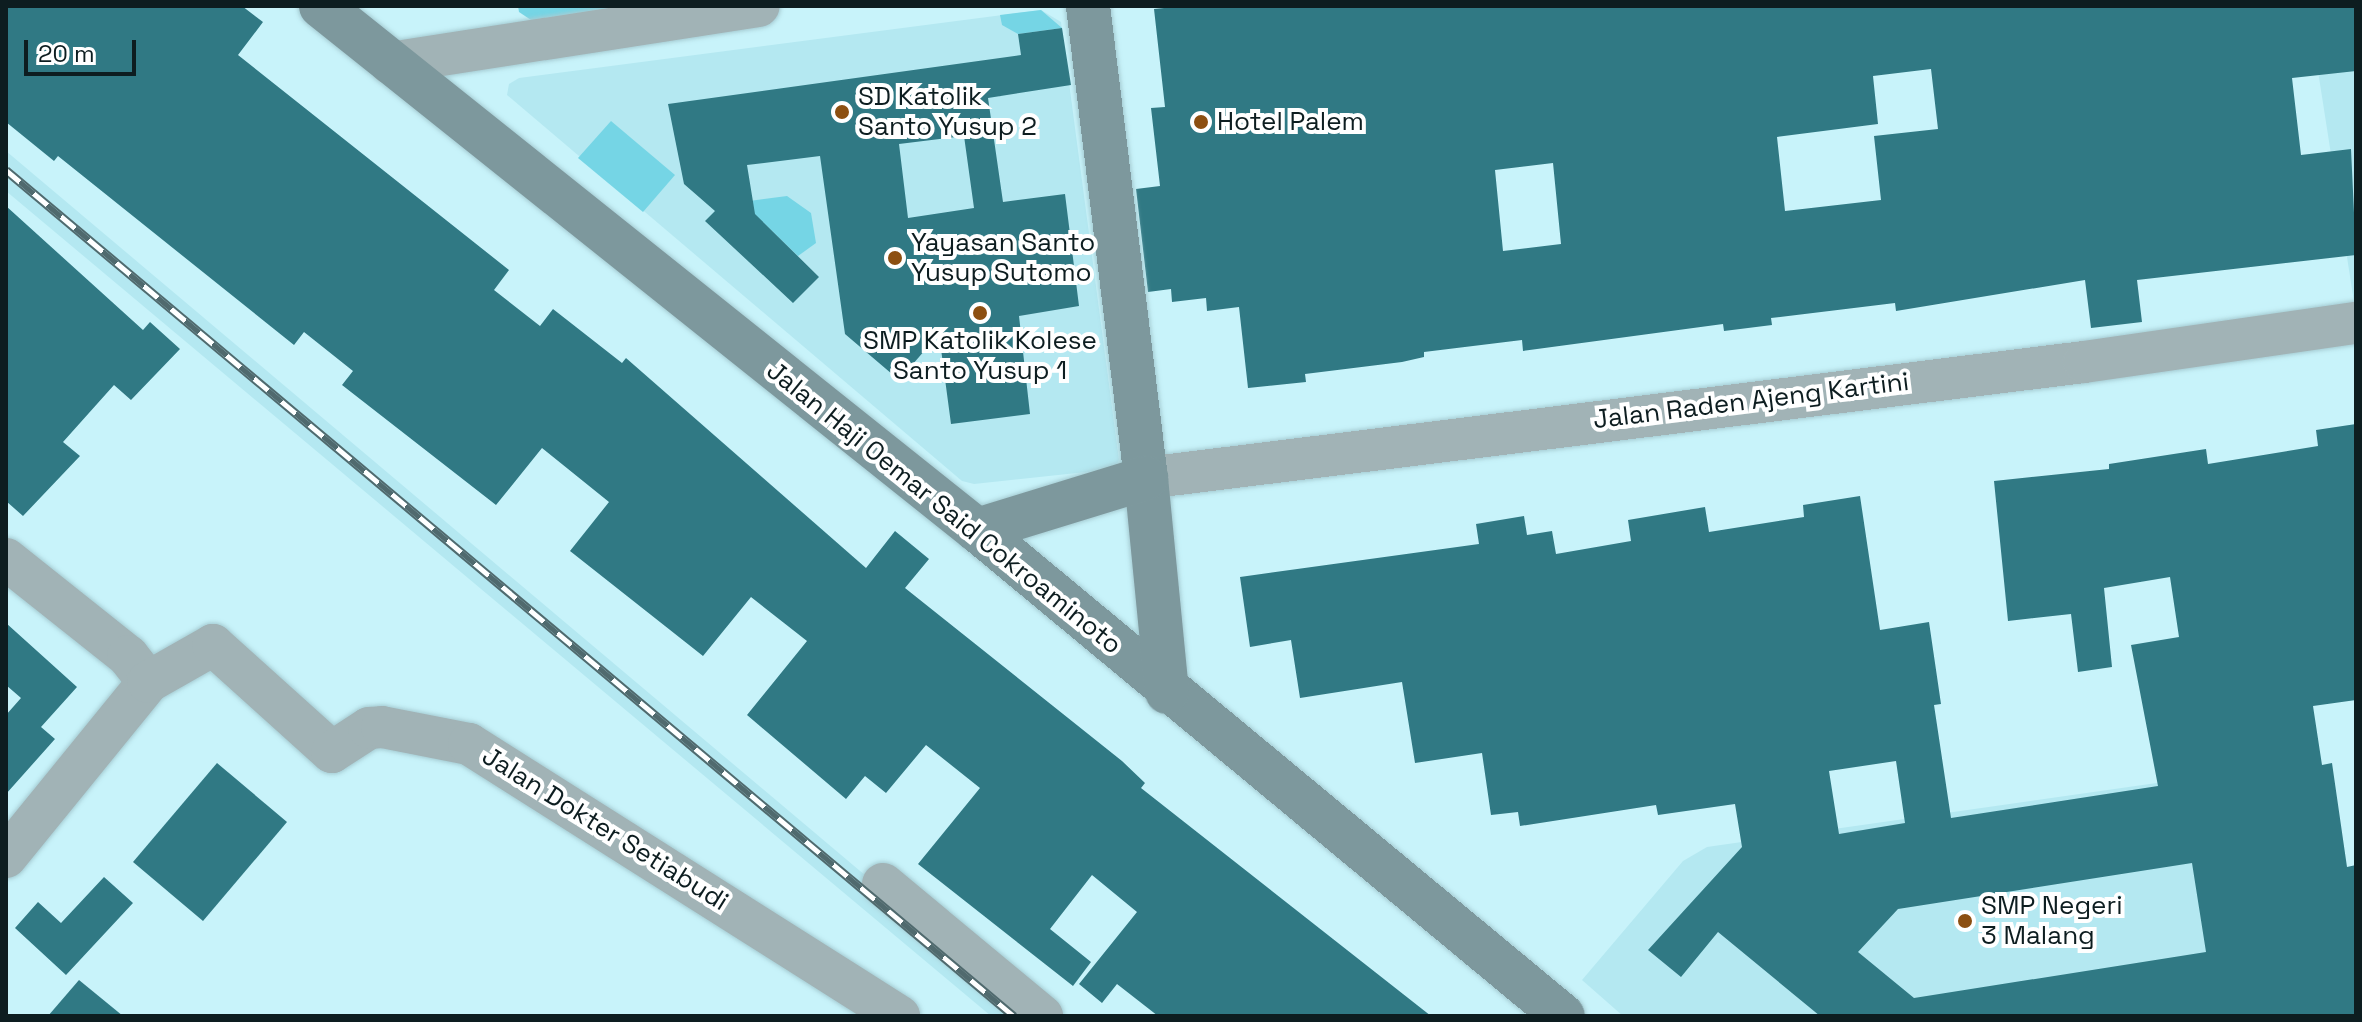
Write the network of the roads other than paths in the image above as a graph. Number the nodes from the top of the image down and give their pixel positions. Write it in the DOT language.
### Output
graph roads {
  1 [pos="321,6"];
  2 [pos="759,6"];
  3 [pos="1088,6"];
  4 [pos="390,63"];
  5 [pos="2356,323"];
  6 [pos="1146,478"];
  7 [pos="977,530"];
  8 [pos="6,559"];
  9 [pos="148,682"];
  10 [pos="1167,692"];
  11 [pos="6,857"];
  12 [pos="883,884"];
  13 [pos="882,1011"];
  14 [pos="1042,1016"];
  15 [pos="1563,1016"];
  1 -- 4 [label="street, Jalan Haji Oemar Said Cokroaminoto"];
  2 -- 4 [label="street"];
  3 -- 6 [label="street"];
  4 -- 7 [label="street, Jalan Haji Oemar Said Cokroaminoto"];
  5 -- 6 [label="street, Jalan Raden Ajeng Kartini"];
  6 -- 7 [label="street"];
  6 -- 10 [label="street"];
  7 -- 10 [label="street, Jalan Haji Oemar Said Cokroaminoto"];
  8 -- 9 [label="street"];
  9 -- 11 [label="street"];
  9 -- 13 [label="street, Jalan Dokter Setiabudi"];
  10 -- 15 [label="street, Jalan Haji Oemar Said Cokroaminoto"];
  12 -- 14 [label="street"];
}
